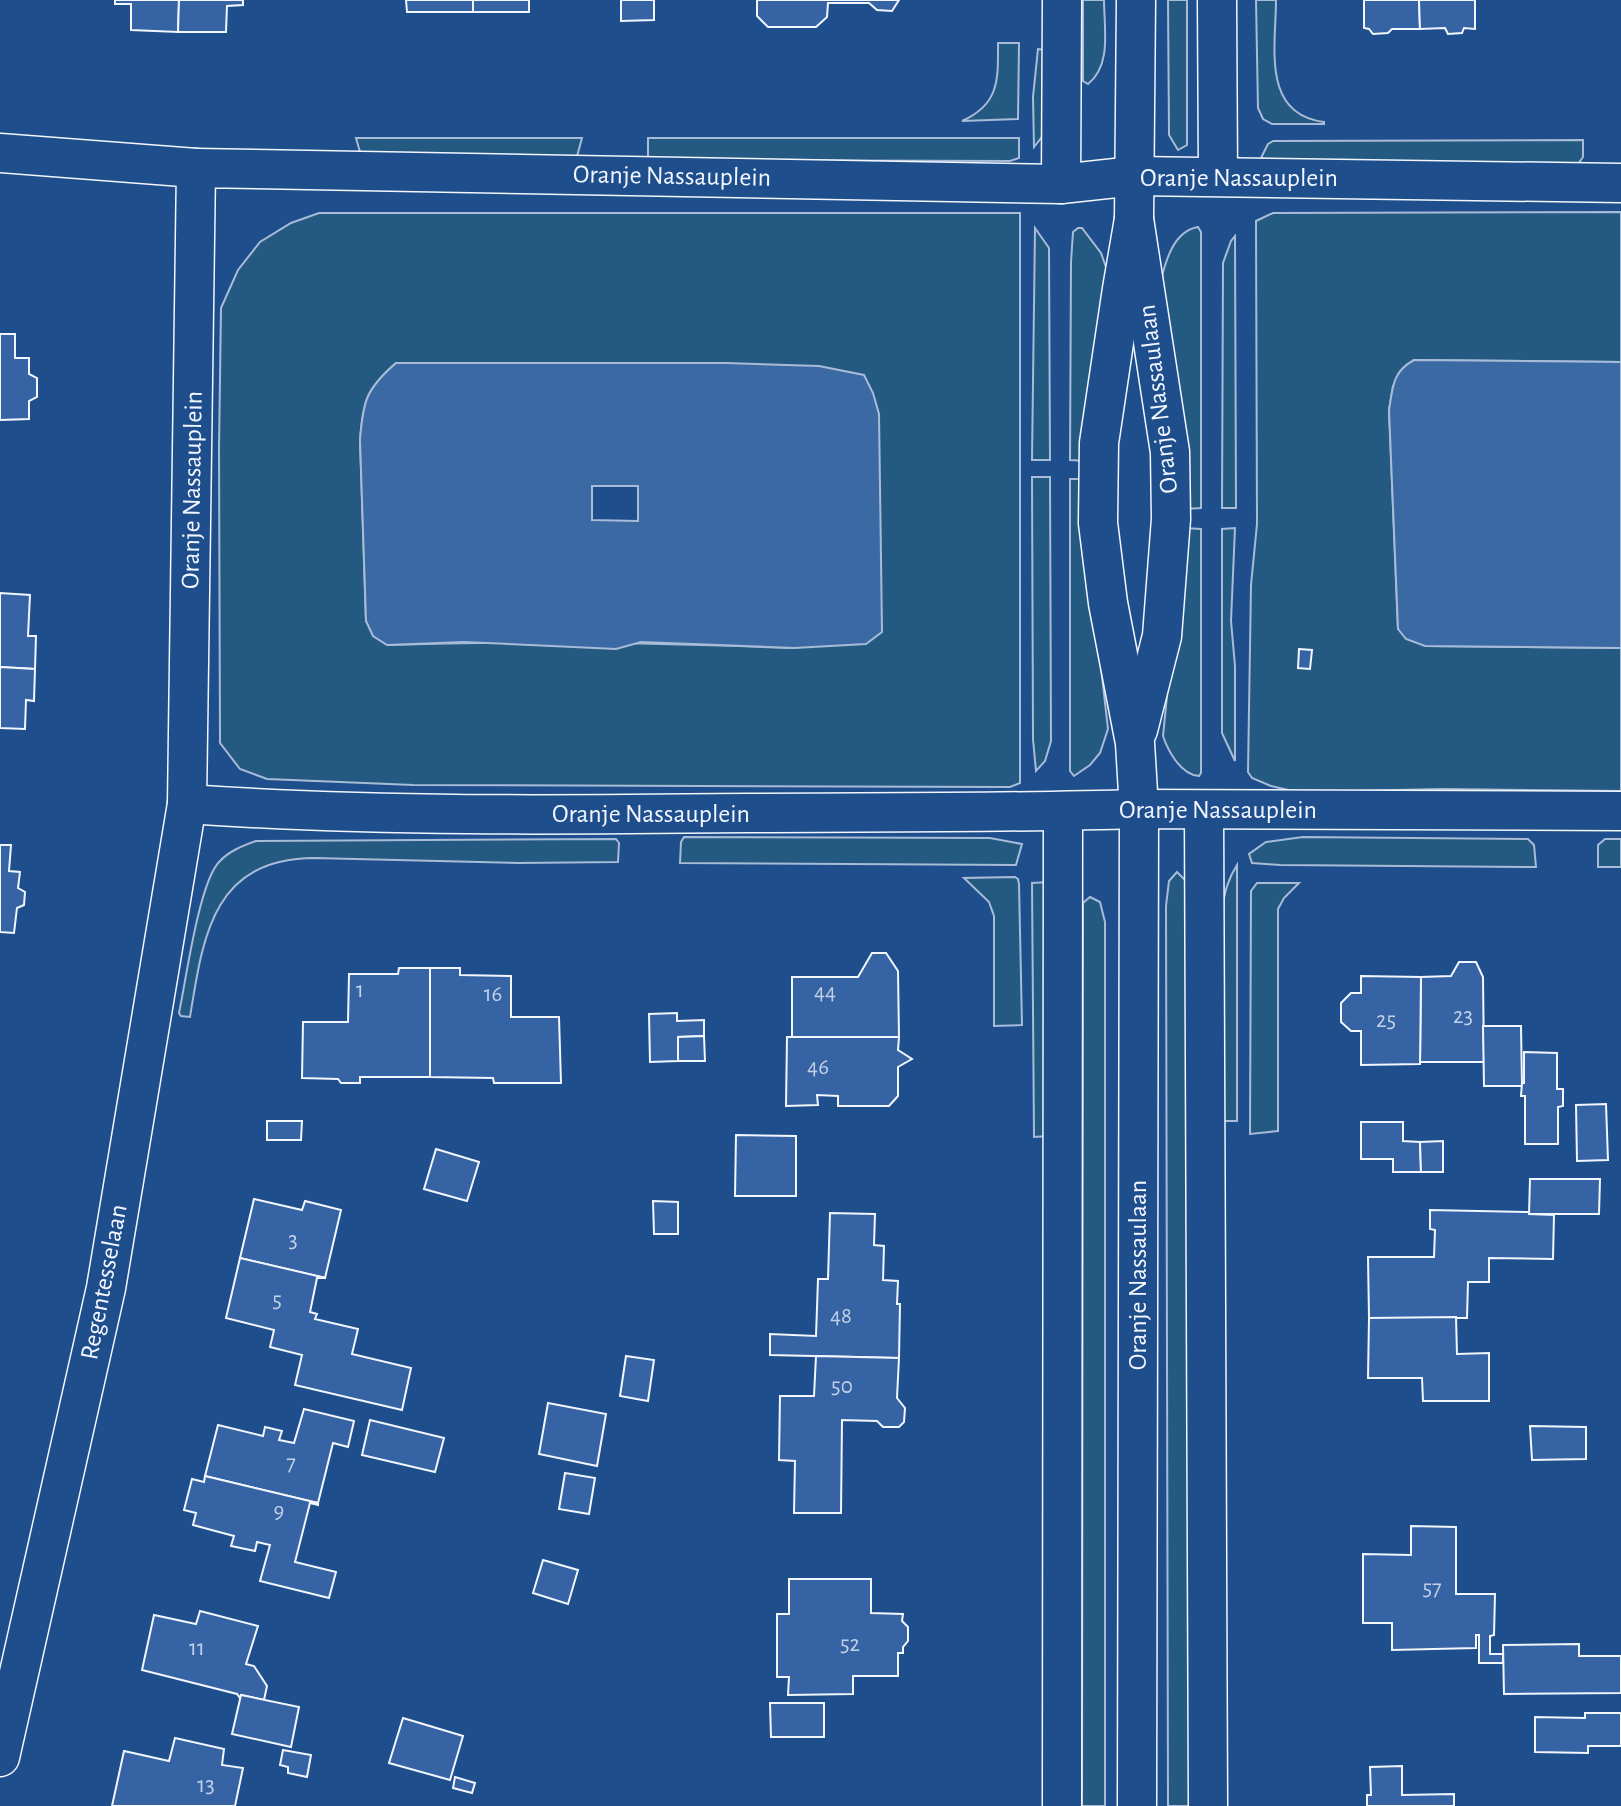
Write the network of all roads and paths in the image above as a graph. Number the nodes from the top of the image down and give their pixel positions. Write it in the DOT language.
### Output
graph roads {
  1 [pos="1062,0"];
  2 [pos="1136,0"];
  3 [pos="1217,0"];
  4 [pos="0,153"];
  5 [pos="197,168"];
  6 [pos="1134,176"];
  7 [pos="1218,176"];
  8 [pos="1621,183"];
  9 [pos="1061,184"];
  10 [pos="1134,219"];
  11 [pos="1135,743"];
  12 [pos="187,804"];
  13 [pos="1139,809"];
  14 [pos="1204,810"];
  15 [pos="1063,811"];
  16 [pos="1621,811"];
  17 [pos="0,1757"];
  18 [pos="1062,1806"];
  19 [pos="1137,1806"];
  20 [pos="1208,1806"];
  1 -- 9 [label="street"];
  2 -- 6 [label="street, Oranje Nassaulaan"];
  3 -- 7 [label="street"];
  4 -- 5 [label="street"];
  5 -- 9 [label="street, Oranje Nassauplein"];
  5 -- 12 [label="street, Oranje Nassauplein"];
  6 -- 7 [label="street, Oranje Nassauplein"];
  6 -- 9 [label="street, Oranje Nassauplein"];
  6 -- 10 [label="street, Oranje Nassaulaan"];
  7 -- 8 [label="street, Oranje Nassauplein"];
  10 -- 11 [label="street, Oranje Nassaulaan"];
  10 -- 11 [label="street, Oranje Nassaulaan"];
  11 -- 13 [label="street, Oranje Nassaulaan"];
  12 -- 15 [label="street, Oranje Nassauplein"];
  12 -- 17 [label="street, Regentesselaan"];
  13 -- 14 [label="street, Oranje Nassauplein"];
  13 -- 15 [label="street, Oranje Nassauplein"];
  13 -- 19 [label="street, Oranje Nassaulaan"];
  14 -- 16 [label="street, Oranje Nassauplein"];
  14 -- 20 [label="street"];
  15 -- 18 [label="street"];
}
